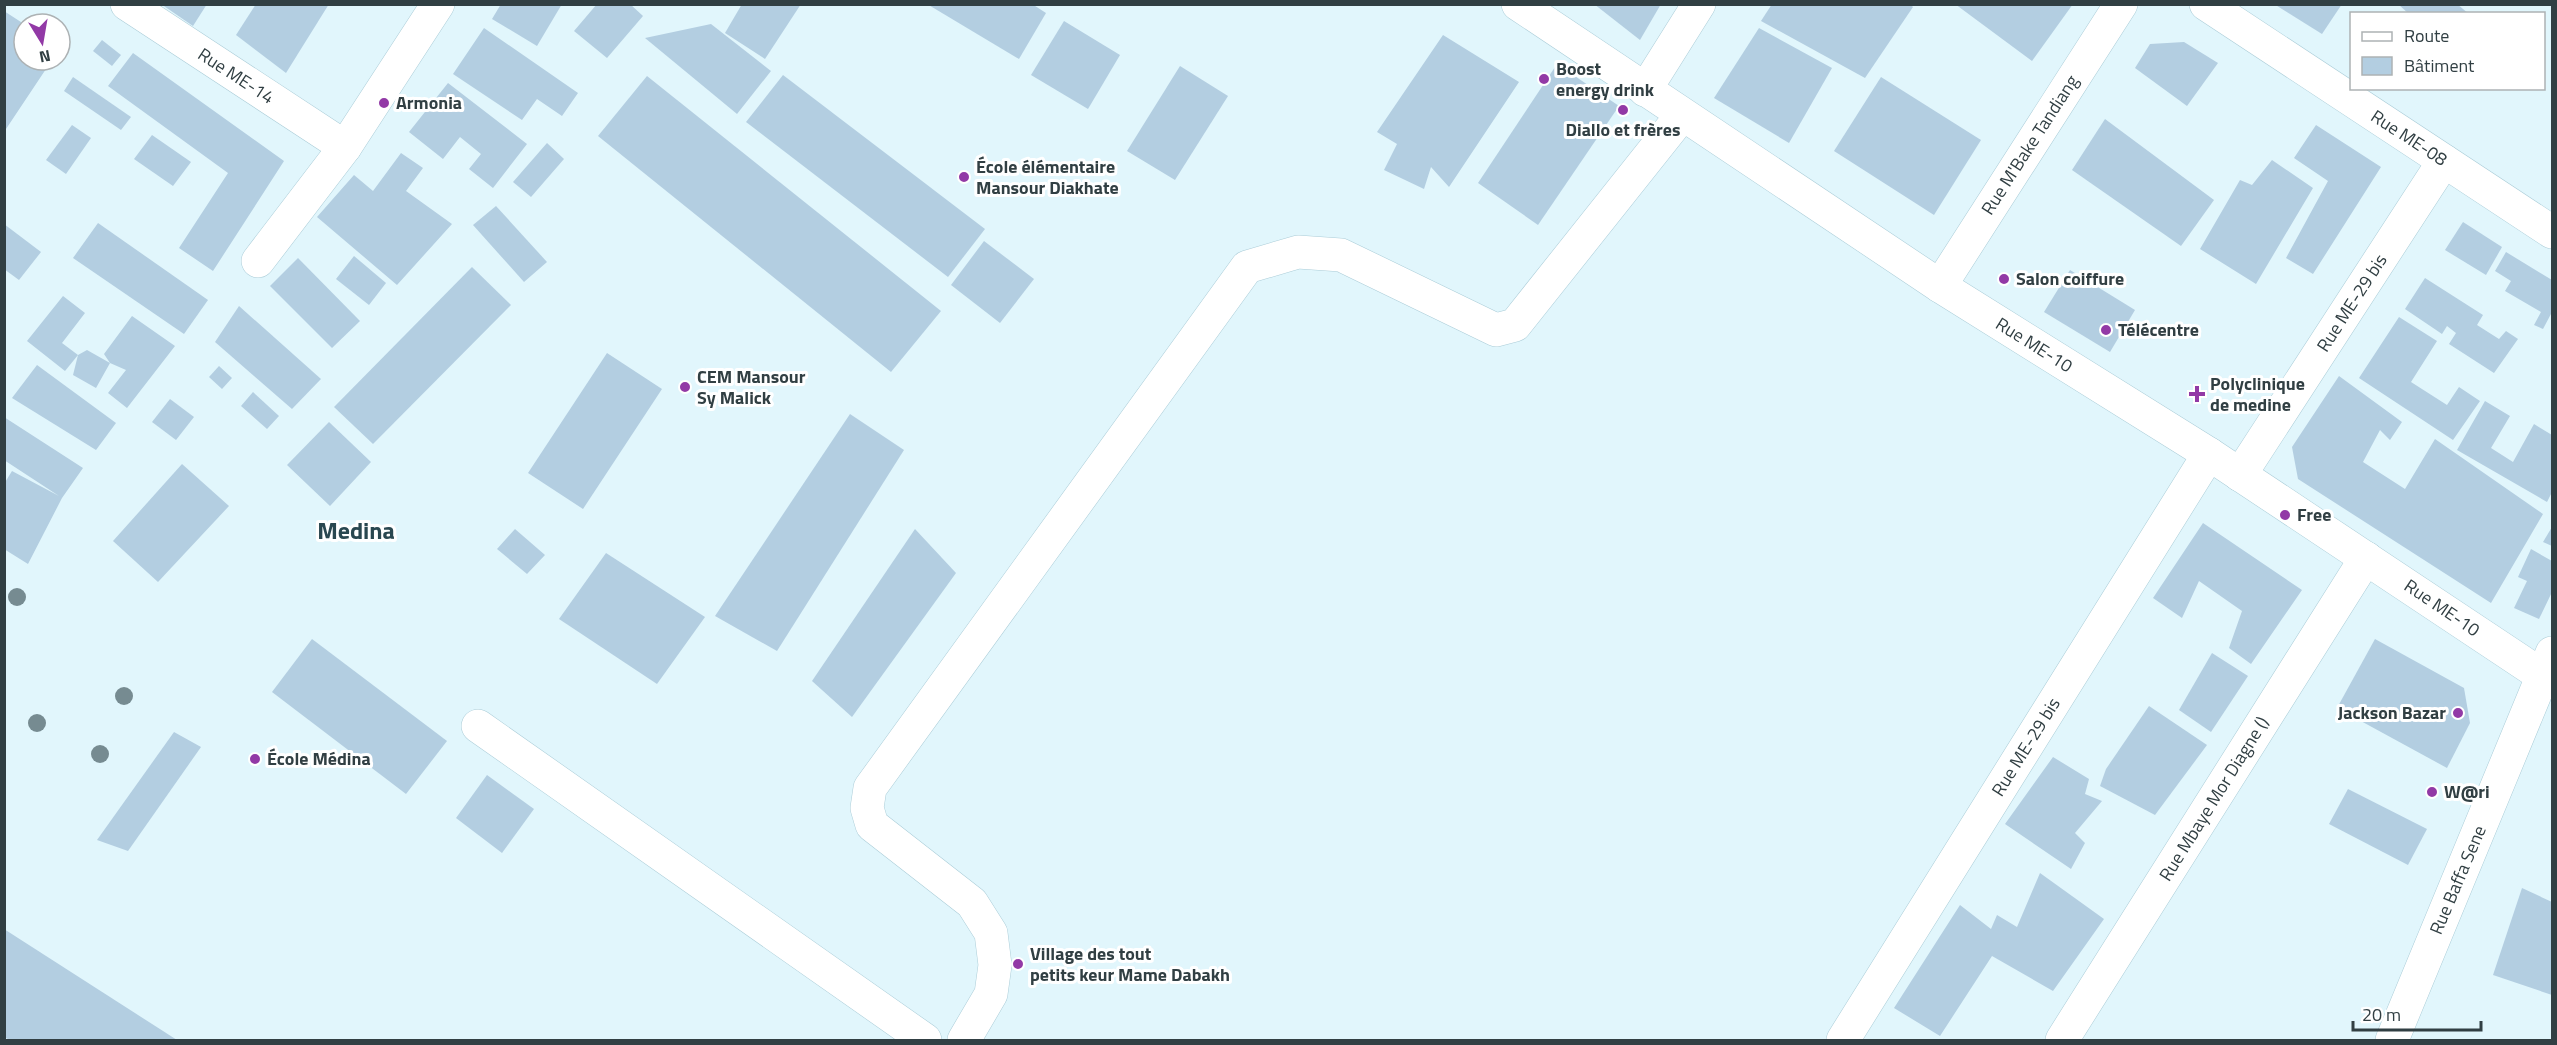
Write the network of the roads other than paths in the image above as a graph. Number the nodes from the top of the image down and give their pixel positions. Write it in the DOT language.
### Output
graph roads {
  1 [pos="127,4"];
  2 [pos="438,4"];
  3 [pos="1518,4"];
  4 [pos="1699,4"];
  5 [pos="2121,4"];
  6 [pos="2206,4"];
  7 [pos="1644,90"];
  8 [pos="1682,115"];
  9 [pos="345,147"];
  10 [pos="2444,161"];
  11 [pos="2553,232"];
  12 [pos="258,261"];
  13 [pos="1940,286"];
  14 [pos="2209,454"];
  15 [pos="2240,475"];
  16 [pos="2366,558"];
  17 [pos="2549,670"];
  18 [pos="478,726"];
  19 [pos="925,1041"];
  20 [pos="964,1041"];
  21 [pos="1843,1041"];
  22 [pos="2062,1041"];
  23 [pos="2392,1041"];
  1 -- 9 [label="street, Rue ME-14"];
  2 -- 9 [label="street"];
  3 -- 7 [label="street, Rue ME-10"];
  4 -- 7 [label="street"];
  5 -- 13 [label="street, Rue M'Bake Tandiang"];
  6 -- 10 [label="street, Rue ME-08"];
  7 -- 8 [label="street, Rue ME-10"];
  8 -- 13 [label="street, Rue ME-10"];
  8 -- 20 [label="street"];
  9 -- 12 [label="street"];
  10 -- 11 [label="street, Rue ME-08"];
  10 -- 15 [label="street, Rue ME-29 bis"];
  13 -- 14 [label="street, Rue ME-10"];
  14 -- 15 [label="street, Rue ME-10"];
  14 -- 21 [label="street, Rue ME-29 bis"];
  15 -- 16 [label="street, Rue ME-10"];
  16 -- 17 [label="street, Rue ME-10"];
  16 -- 22 [label="street, Rue Mbaye Mor Diagne ()"];
  17 -- 23 [label="street, Rue Baffa Sene"];
  18 -- 19 [label="street"];
}
